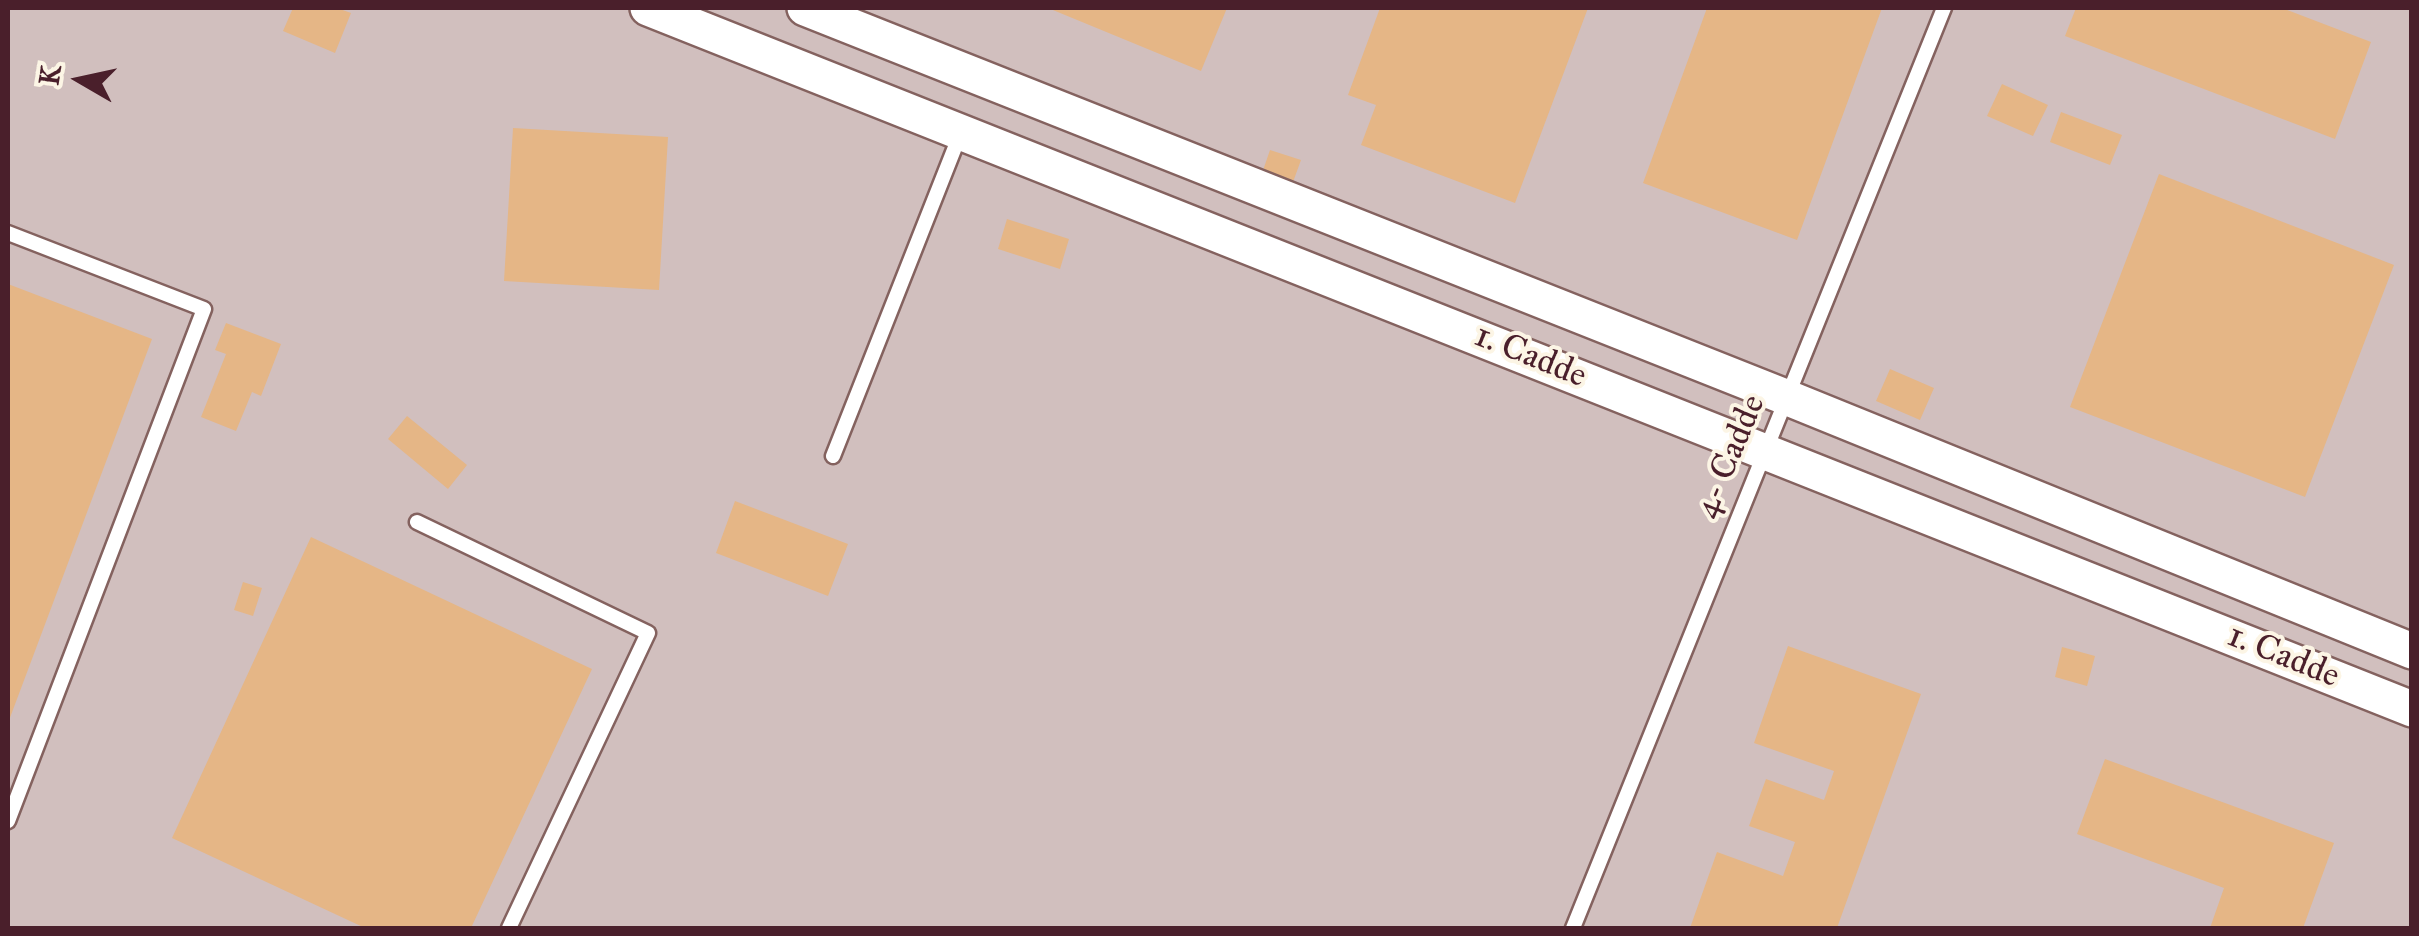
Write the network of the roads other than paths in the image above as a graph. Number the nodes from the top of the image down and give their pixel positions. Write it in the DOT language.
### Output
graph roads {
  1 [pos="648,8"];
  2 [pos="806,8"];
  3 [pos="1944,8"];
  4 [pos="962,132"];
  5 [pos="8,233"];
  6 [pos="1788,398"];
  7 [pos="1765,450"];
  8 [pos="834,456"];
  9 [pos="417,522"];
  10 [pos="2412,650"];
  11 [pos="2412,708"];
  12 [pos="8,821"];
  13 [pos="509,928"];
  14 [pos="1573,928"];
  1 -- 4 [label="street, 1. Cadde"];
  2 -- 6 [label="street"];
  3 -- 6 [label="lane, 4- Cadde"];
  4 -- 7 [label="street, 1. Cadde"];
  4 -- 8 [label="lane"];
  5 -- 12 [label="lane"];
  6 -- 7 [label="lane, 4- Cadde"];
  6 -- 10 [label="street"];
  7 -- 11 [label="street, 1. Cadde"];
  7 -- 14 [label="lane, 4- Cadde"];
  9 -- 13 [label="lane"];
}
